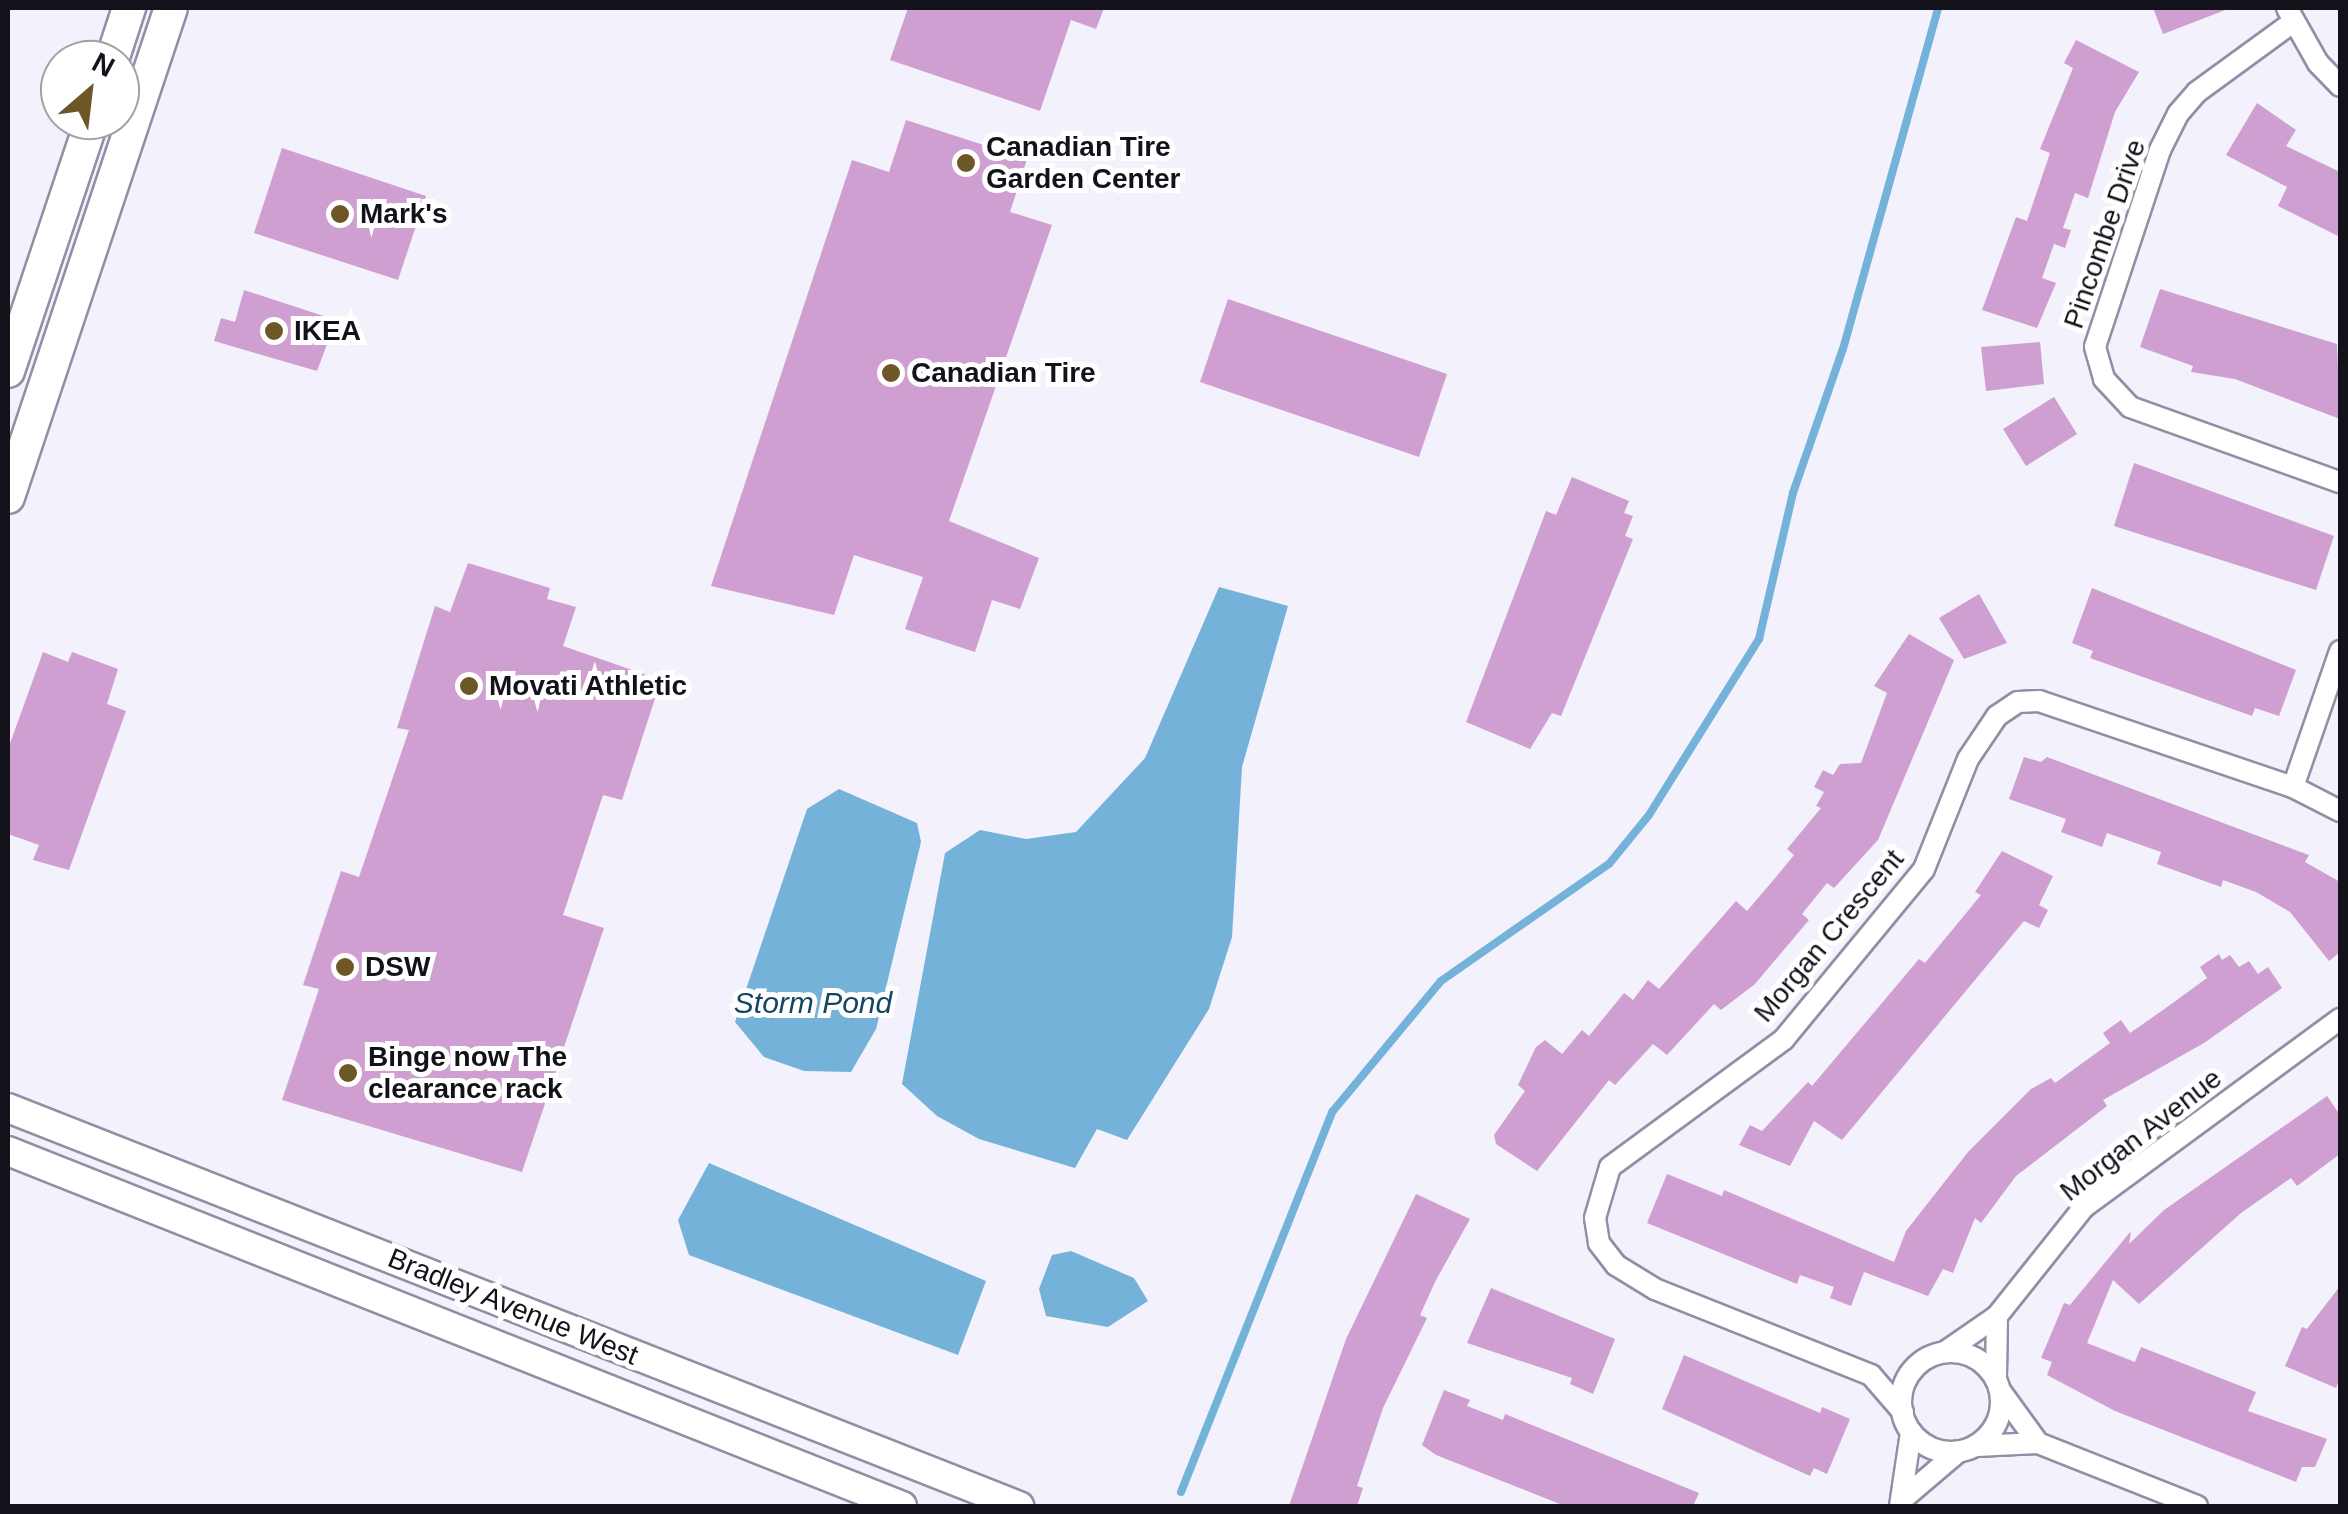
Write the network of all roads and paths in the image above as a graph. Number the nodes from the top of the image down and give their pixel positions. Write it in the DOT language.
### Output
graph roads {
  1 [pos="130,8"];
  2 [pos="171,8"];
  3 [pos="2290,15"];
  4 [pos="119,40"];
  5 [pos="2340,86"];
  6 [pos="85,140"];
  7 [pos="8,371"];
  8 [pos="2340,482"];
  9 [pos="8,498"];
  10 [pos="2340,652"];
  11 [pos="2293,786"];
  12 [pos="2340,811"];
  13 [pos="2340,1019"];
  14 [pos="8,1108"];
  15 [pos="8,1151"];
  16 [pos="1996,1316"];
  17 [pos="1945,1352"];
  18 [pos="1920,1364"];
  19 [pos="1870,1376"];
  20 [pos="1998,1384"];
  21 [pos="1907,1422"];
  22 [pos="2038,1443"];
  23 [pos="1967,1449"];
  24 [pos="1902,1502"];
  25 [pos="902,1506"];
  26 [pos="1019,1506"];
  27 [pos="2197,1506"];
  1 -- 4 [label="main road"];
  2 -- 9 [label="main road"];
  3 -- 5 [label="street"];
  3 -- 8 [label="street, Pincombe Drive"];
  6 -- 7 [label="main road"];
  10 -- 11 [label="street"];
  11 -- 12 [label="street, Morgan Crescent"];
  11 -- 19 [label="street, Morgan Crescent"];
  13 -- 16 [label="street, Morgan Avenue"];
  14 -- 26 [label="main road, Bradley Avenue West"];
  15 -- 25 [label="main road, Bradley Avenue West"];
  16 -- 17 [label="street, Morgan Avenue"];
  16 -- 20 [label="street"];
  17 -- 18 [label="street"];
  17 -- 20 [label="street"];
  18 -- 19 [label="street"];
  18 -- 21 [label="street"];
  19 -- 21 [label="street, Morgan Crescent"];
  20 -- 22 [label="street"];
  20 -- 23 [label="street"];
  21 -- 23 [label="street"];
  21 -- 24 [label="street"];
  22 -- 23 [label="street"];
  22 -- 27 [label="street"];
  23 -- 24 [label="street"];
}
